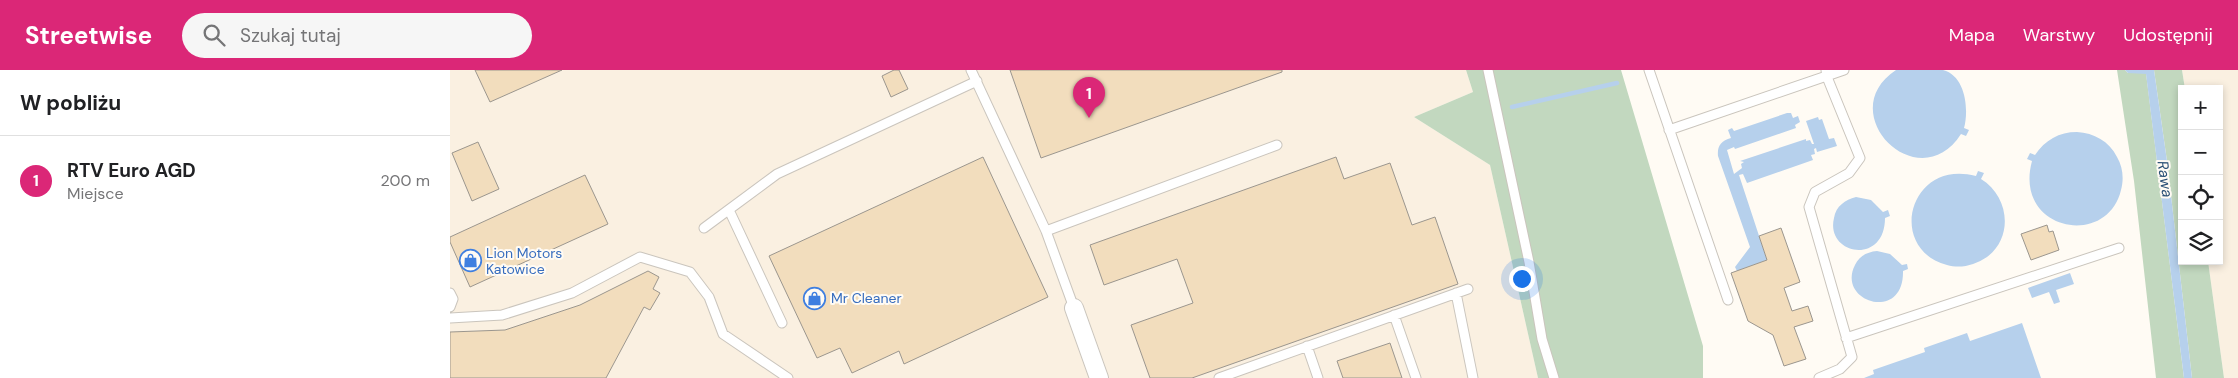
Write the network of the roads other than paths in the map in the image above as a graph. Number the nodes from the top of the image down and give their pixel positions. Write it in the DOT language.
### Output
graph roads {
  1 [pos="971,70"];
  2 [pos="1488,70"];
  3 [pos="1649,70"];
  4 [pos="1844,70"];
  5 [pos="1827,74"];
  6 [pos="977,81"];
  7 [pos="1670,130"];
  8 [pos="1277,146"];
  9 [pos="729,210"];
  10 [pos="704,228"];
  11 [pos="1046,231"];
  12 [pos="2119,248"];
  13 [pos="1468,289"];
  14 [pos="450,293"];
  15 [pos="1456,293"];
  16 [pos="1728,300"];
  17 [pos="450,307"];
  18 [pos="1074,308"];
  19 [pos="1394,315"];
  20 [pos="450,318"];
  21 [pos="782,323"];
  22 [pos="1846,338"];
  23 [pos="1307,346"];
  24 [pos="788,378"];
  25 [pos="1099,378"];
  26 [pos="1219,378"];
  27 [pos="1318,378"];
  28 [pos="1416,378"];
  29 [pos="1473,378"];
  30 [pos="1554,378"];
  31 [pos="1819,378"];
  1 -- 6 [label="lane"];
  2 -- 30 [label="lane"];
  3 -- 7 [label="lane"];
  4 -- 5 [label="lane"];
  5 -- 7 [label="lane"];
  5 -- 22 [label="lane"];
  6 -- 9 [label="lane"];
  6 -- 11 [label="lane"];
  7 -- 16 [label="lane"];
  8 -- 11 [label="lane"];
  9 -- 10 [label="lane"];
  9 -- 21 [label="lane"];
  11 -- 18 [label="lane"];
  12 -- 22 [label="lane"];
  13 -- 15 [label="lane"];
  14 -- 17 [label="lane"];
  15 -- 19 [label="lane"];
  15 -- 29 [label="lane"];
  18 -- 25 [label="street"];
  19 -- 23 [label="lane"];
  19 -- 28 [label="lane"];
  20 -- 24 [label="lane"];
  22 -- 31 [label="lane"];
  23 -- 26 [label="lane"];
  23 -- 27 [label="lane"];
}
